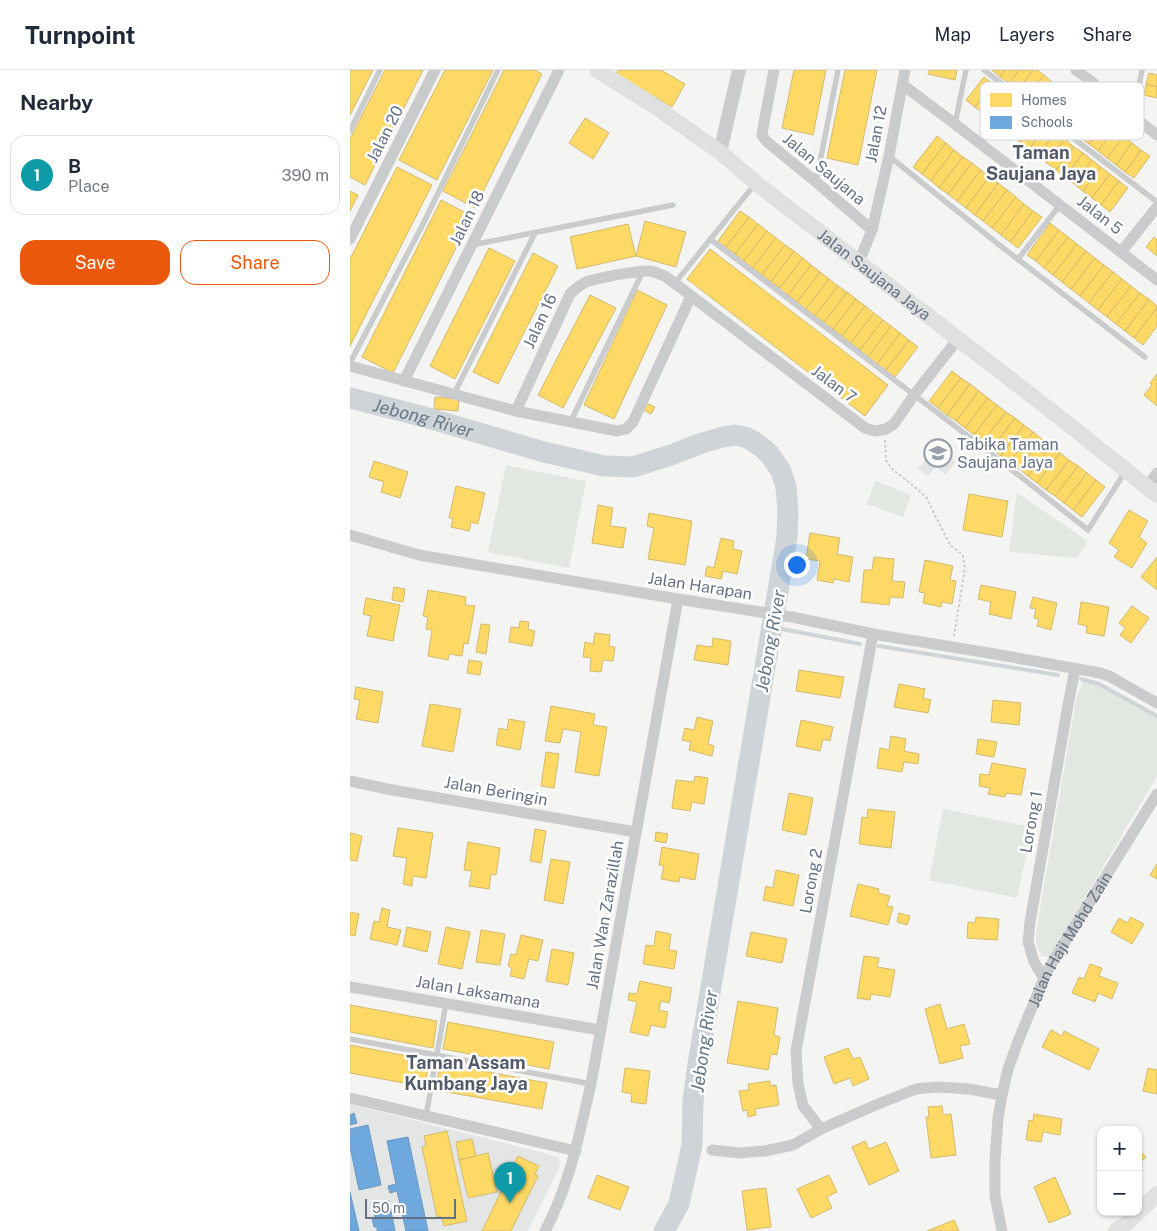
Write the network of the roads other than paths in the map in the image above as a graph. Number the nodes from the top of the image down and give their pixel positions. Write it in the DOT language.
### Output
graph roads {
  1 [pos="380,70"];
  2 [pos="435,70"];
  3 [pos="498,70"];
  4 [pos="559,70"];
  5 [pos="597,70"];
  6 [pos="739,70"];
  7 [pos="774,70"];
  8 [pos="838,70"];
  9 [pos="905,70"];
  10 [pos="966,70"];
  11 [pos="984,70"];
  12 [pos="1076,70"];
  13 [pos="1091,75"];
  14 [pos="1000,82"];
  15 [pos="902,85"];
  16 [pos="955,124"];
  17 [pos="1144,125"];
  18 [pos="350,130"];
  19 [pos="1157,135"];
  20 [pos="1076,140"];
  21 [pos="720,152"];
  22 [pos="889,156"];
  23 [pos="816,182"];
  24 [pos="756,183"];
  25 [pos="1157,202"];
  26 [pos="1060,204"];
  27 [pos="673,205"];
  28 [pos="1157,207"];
  29 [pos="872,230"];
  30 [pos="535,233"];
  31 [pos="350,239"];
  32 [pos="710,239"];
  33 [pos="472,245"];
  34 [pos="1120,252"];
  35 [pos="1018,259"];
  36 [pos="859,262"];
  37 [pos="643,270"];
  38 [pos="1157,280"];
  39 [pos="675,283"];
  40 [pos="691,296"];
  41 [pos="958,338"];
  42 [pos="1145,356"];
  43 [pos="350,365"];
  44 [pos="404,381"];
  45 [pos="454,394"];
  46 [pos="914,395"];
  47 [pos="516,411"];
  48 [pos="571,421"];
  49 [pos="1126,470"];
  50 [pos="1157,473"];
  51 [pos="1152,491"];
  52 [pos="350,534"];
  53 [pos="678,599"];
  54 [pos="873,634"];
  55 [pos="1075,669"];
  56 [pos="1157,703"];
  57 [pos="350,781"];
  58 [pos="1157,794"];
  59 [pos="636,832"];
  60 [pos="1044,978"];
  61 [pos="350,987"];
  62 [pos="446,1003"];
  63 [pos="600,1030"];
  64 [pos="350,1039"];
  65 [pos="436,1055"];
  66 [pos="591,1084"];
  67 [pos="1002,1095"];
  68 [pos="350,1098"];
  69 [pos="426,1116"];
  70 [pos="821,1129"];
  71 [pos="712,1150"];
  72 [pos="576,1151"];
  73 [pos="1157,1194"];
  74 [pos="545,1231"];
  75 [pos="1002,1231"];
  76 [pos="1116,1231"];
  1 -- 18 [label="lane"];
  2 -- 31 [label="street, Jalan 20"];
  3 -- 43 [label="lane"];
  4 -- 33 [label="street, Jalan 18"];
  5 -- 21 [label="main road, Jalan Saujana Jaya"];
  6 -- 21 [label="street"];
  7 -- 23 [label="street, Jalan Saujana"];
  8 -- 23 [label="lane"];
  9 -- 15 [label="street, Jalan 12"];
  10 -- 16 [label="lane"];
  11 -- 14 [label="lane"];
  12 -- 13 [label="street"];
  15 -- 16 [label="street, Jalan 5"];
  15 -- 22 [label="street, Jalan 12"];
  16 -- 26 [label="street, Jalan 5"];
  17 -- 19 [label="street"];
  20 -- 25 [label="lane"];
  21 -- 24 [label="main road, Jalan Saujana Jaya"];
  22 -- 29 [label="street, Jalan 12"];
  22 -- 35 [label="lane"];
  23 -- 29 [label="street, Jalan Saujana"];
  24 -- 32 [label="lane"];
  24 -- 36 [label="main road, Jalan Saujana Jaya"];
  26 -- 34 [label="street, Jalan 5"];
  26 -- 35 [label="lane"];
  27 -- 30 [label="lane"];
  28 -- 34 [label="street"];
  29 -- 36 [label="street, Jalan 12"];
  30 -- 33 [label="lane"];
  30 -- 45 [label="lane"];
  32 -- 39 [label="lane"];
  32 -- 46 [label="lane"];
  33 -- 44 [label="street, Jalan 18"];
  34 -- 38 [label="street, Jalan 5"];
  35 -- 42 [label="lane"];
  36 -- 41 [label="main road, Jalan Saujana Jaya"];
  37 -- 39 [label="street, Jalan 16"];
  37 -- 47 [label="street, Jalan 16"];
  37 -- 48 [label="lane"];
  39 -- 40 [label="street, Jalan 7"];
  40 -- 46 [label="street, Jalan 7"];
  40 -- 48 [label="street"];
  41 -- 46 [label="street"];
  41 -- 49 [label="main road, Jalan Saujana Jaya"];
  43 -- 44 [label="street"];
  44 -- 45 [label="street"];
  45 -- 47 [label="street"];
  46 -- 49 [label="lane"];
  47 -- 48 [label="street"];
  49 -- 51 [label="main road, Jalan Saujana Jaya"];
  50 -- 51 [label="street"];
  52 -- 53 [label="street, Jalan Harapan"];
  53 -- 54 [label="street, Jalan Harapan"];
  53 -- 59 [label="street, Jalan Wan Zarazillah"];
  54 -- 55 [label="street, Jalan Harapan"];
  54 -- 70 [label="street, Lorong 2"];
  55 -- 56 [label="street, Jalan Harapan"];
  55 -- 60 [label="street, Lorong 1"];
  57 -- 59 [label="street, Jalan Beringin"];
  58 -- 60 [label="street, Jalan Haji Mohd Zain"];
  59 -- 63 [label="street, Jalan Wan Zarazillah"];
  60 -- 67 [label="street, Jalan Haji Mohd Zain"];
  61 -- 62 [label="street, Jalan Laksamana"];
  62 -- 63 [label="street, Jalan Laksamana"];
  62 -- 65 [label="lane"];
  63 -- 66 [label="street, Jalan Wan Zarazillah"];
  64 -- 65 [label="lane"];
  65 -- 66 [label="lane"];
  65 -- 69 [label="lane"];
  66 -- 72 [label="street, Jalan Wan Zarazillah"];
  67 -- 70 [label="street"];
  67 -- 75 [label="street, Jalan Haji Mohd Zain"];
  68 -- 69 [label="street"];
  69 -- 72 [label="street"];
  70 -- 71 [label="street"];
  72 -- 74 [label="street, Jalan Wan Zarazillah"];
  73 -- 76 [label="main road"];
}
